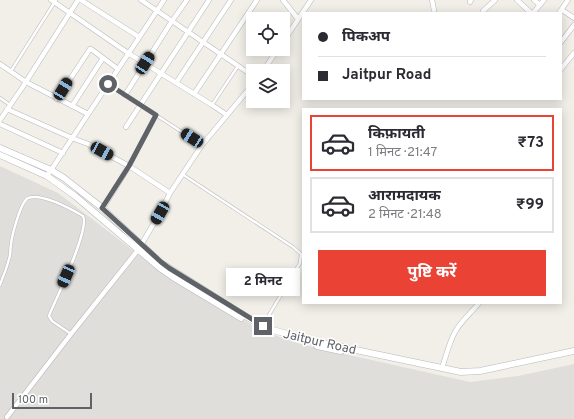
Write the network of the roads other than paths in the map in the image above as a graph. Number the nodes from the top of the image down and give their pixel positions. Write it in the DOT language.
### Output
graph roads {
  1 [pos="80,0"];
  2 [pos="141,0"];
  3 [pos="164,0"];
  4 [pos="187,0"];
  5 [pos="209,0"];
  6 [pos="231,0"];
  7 [pos="257,0"];
  8 [pos="282,0"];
  9 [pos="311,0"];
  10 [pos="432,0"];
  11 [pos="495,0"];
  12 [pos="516,0"];
  13 [pos="534,0"];
  14 [pos="544,0"];
  15 [pos="568,0"];
  16 [pos="54,1"];
  17 [pos="540,5"];
  18 [pos="434,10"];
  19 [pos="157,11"];
  20 [pos="483,11"];
  21 [pos="560,11"];
  22 [pos="303,12"];
  23 [pos="531,12"];
  24 [pos="533,12"];
  25 [pos="70,13"];
  26 [pos="302,13"];
  27 [pos="574,18"];
  28 [pos="298,19"];
  29 [pos="172,21"];
  30 [pos="574,25"];
  31 [pos="290,31"];
  32 [pos="188,32"];
  33 [pos="139,37"];
  34 [pos="562,41"];
  35 [pos="202,42"];
  36 [pos="128,53"];
  37 [pos="574,53"];
  38 [pos="221,54"];
  39 [pos="103,58"];
  40 [pos="145,63"];
  41 [pos="0,64"];
  42 [pos="238,66"];
  43 [pos="118,68"];
  44 [pos="562,68"];
  45 [pos="10,71"];
  46 [pos="246,71"];
  47 [pos="161,73"];
  48 [pos="26,82"];
  49 [pos="176,83"];
  50 [pos="108,84"];
  51 [pos="246,92"];
  52 [pos="194,94"];
  53 [pos="125,95"];
  54 [pos="0,98"];
  55 [pos="57,99"];
  56 [pos="140,105"];
  57 [pos="212,105"];
  58 [pos="72,106"];
  59 [pos="9,107"];
  60 [pos="88,114"];
  61 [pos="156,115"];
  62 [pos="227,115"];
  63 [pos="0,120"];
  64 [pos="0,124"];
  65 [pos="126,127"];
  66 [pos="72,138"];
  67 [pos="202,145"];
  68 [pos="0,148"];
  69 [pos="63,153"];
  70 [pos="0,155"];
  71 [pos="129,166"];
  72 [pos="51,170"];
  73 [pos="182,174"];
  74 [pos="47,176"];
  75 [pos="170,193"];
  76 [pos="102,208"];
  77 [pos="140,248"];
  78 [pos="0,285"];
  79 [pos="478,304"];
  80 [pos="263,326"];
  81 [pos="71,334"];
  82 [pos="574,351"];
  83 [pos="574,355"];
  84 [pos="442,368"];
  85 [pos="8,417"];
  1 -- 25 [label="street"];
  1 -- 33 [label="street"];
  2 -- 19 [label="street"];
  3 -- 19 [label="street"];
  4 -- 29 [label="street"];
  5 -- 32 [label="street"];
  6 -- 35 [label="street"];
  7 -- 38 [label="street"];
  8 -- 28 [label="street"];
  9 -- 22 [label="street"];
  10 -- 18 [label="street"];
  11 -- 20 [label="street"];
  12 -- 23 [label="street"];
  13 -- 17 [label="street"];
  14 -- 17 [label="street"];
  15 -- 21 [label="street"];
  16 -- 25 [label="street"];
  16 -- 45 [label="lane"];
  17 -- 24 [label="street"];
  19 -- 29 [label="street"];
  19 -- 33 [label="street"];
  21 -- 27 [label="street"];
  25 -- 36 [label="street"];
  25 -- 48 [label="street"];
  26 -- 28 [label="street"];
  28 -- 31 [label="street"];
  29 -- 32 [label="street"];
  29 -- 40 [label="street"];
  30 -- 34 [label="street"];
  32 -- 35 [label="street"];
  32 -- 47 [label="street"];
  33 -- 36 [label="street"];
  35 -- 38 [label="street"];
  35 -- 49 [label="street"];
  36 -- 40 [label="street"];
  36 -- 43 [label="street"];
  37 -- 44 [label="street"];
  38 -- 42 [label="street"];
  38 -- 52 [label="street"];
  39 -- 43 [label="street"];
  39 -- 55 [label="street"];
  39 -- 58 [label="street"];
  40 -- 47 [label="street"];
  40 -- 53 [label="street"];
  41 -- 45 [label="street"];
  42 -- 46 [label="street"];
  42 -- 57 [label="lane"];
  43 -- 50 [label="street"];
  45 -- 48 [label="street"];
  47 -- 49 [label="street"];
  47 -- 56 [label="street"];
  48 -- 55 [label="street"];
  48 -- 59 [label="street"];
  49 -- 52 [label="street"];
  50 -- 53 [label="lane"];
  50 -- 60 [label="street"];
  51 -- 62 [label="street"];
  52 -- 57 [label="street"];
  53 -- 56 [label="lane"];
  54 -- 59 [label="lane"];
  55 -- 58 [label="street"];
  56 -- 61 [label="lane"];
  56 -- 65 [label="street"];
  57 -- 62 [label="street"];
  58 -- 60 [label="street"];
  59 -- 63 [label="street"];
  59 -- 66 [label="street"];
  60 -- 66 [label="street"];
  61 -- 67 [label="lane"];
  61 -- 71 [label="lane"];
  62 -- 67 [label="street"];
  64 -- 69 [label="street"];
  66 -- 69 [label="street"];
  66 -- 71 [label="street"];
  67 -- 73 [label="street"];
  68 -- 72 [label="street, Jaitpur Road"];
  69 -- 72 [label="street"];
  70 -- 74 [label="street, Jaitpur Road"];
  71 -- 75 [label="street"];
  71 -- 76 [label="street"];
  72 -- 74 [label="street"];
  72 -- 76 [label="street, Jaitpur Road"];
  73 -- 75 [label="street"];
  73 -- 80 [label="lane"];
  74 -- 77 [label="street, Jaitpur Road"];
  75 -- 77 [label="street"];
  76 -- 77 [label="street, Jaitpur Road"];
  77 -- 80 [label="street, Jaitpur Road"];
  77 -- 81 [label="street"];
  77 -- 83 [label="street, Jaitpur Road"];
  78 -- 81 [label="lane"];
  79 -- 84 [label="street"];
  80 -- 84 [label="street, Jaitpur Road"];
  81 -- 85 [label="street"];
  82 -- 84 [label="street, Jaitpur Road"];
}
